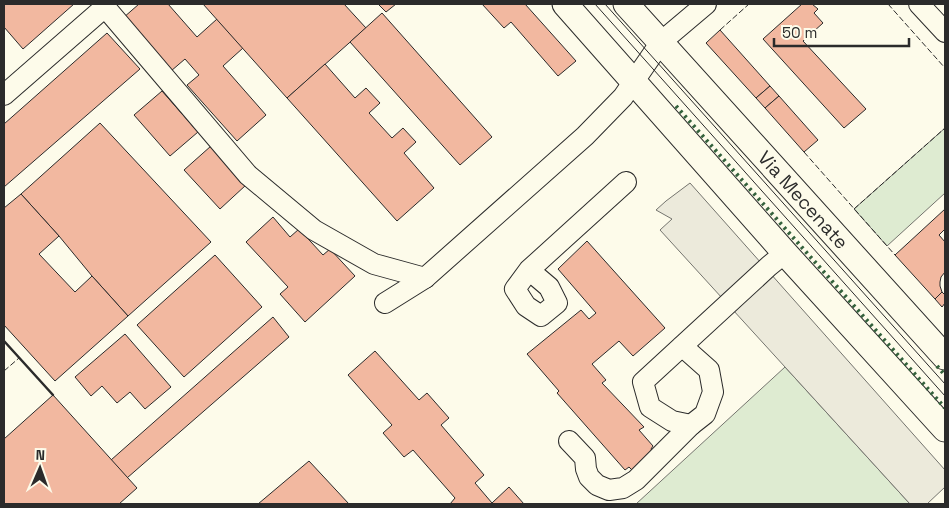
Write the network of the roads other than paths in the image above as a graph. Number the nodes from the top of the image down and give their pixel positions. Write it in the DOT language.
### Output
graph roads {
  1 [pos="565,4"];
  2 [pos="626,4"];
  3 [pos="706,4"];
  4 [pos="919,4"];
  5 [pos="945,32"];
  6 [pos="661,42"];
  7 [pos="634,82"];
  8 [pos="4,95"];
  9 [pos="626,182"];
  10 [pos="785,254"];
  11 [pos="529,270"];
  12 [pos="425,278"];
  13 [pos="385,303"];
  14 [pos="682,346"];
  15 [pos="945,357"];
  16 [pos="691,426"];
  17 [pos="945,429"];
  18 [pos="570,441"];
  1 -- 7 [label="main road"];
  2 -- 6 [label="main road, Via Mecenate"];
  3 -- 6 [label="street"];
  4 -- 5 [label="street"];
  6 -- 7 [label="street"];
  6 -- 15 [label="main road, Via Mecenate"];
  7 -- 10 [label="main road"];
  7 -- 12 [label="street"];
  8 -- 12 [label="street"];
  9 -- 11 [label="street"];
  10 -- 14 [label="street"];
  10 -- 17 [label="main road"];
  12 -- 13 [label="street"];
  14 -- 16 [label="street"];
  14 -- 16 [label="street"];
  16 -- 18 [label="street"];
}
